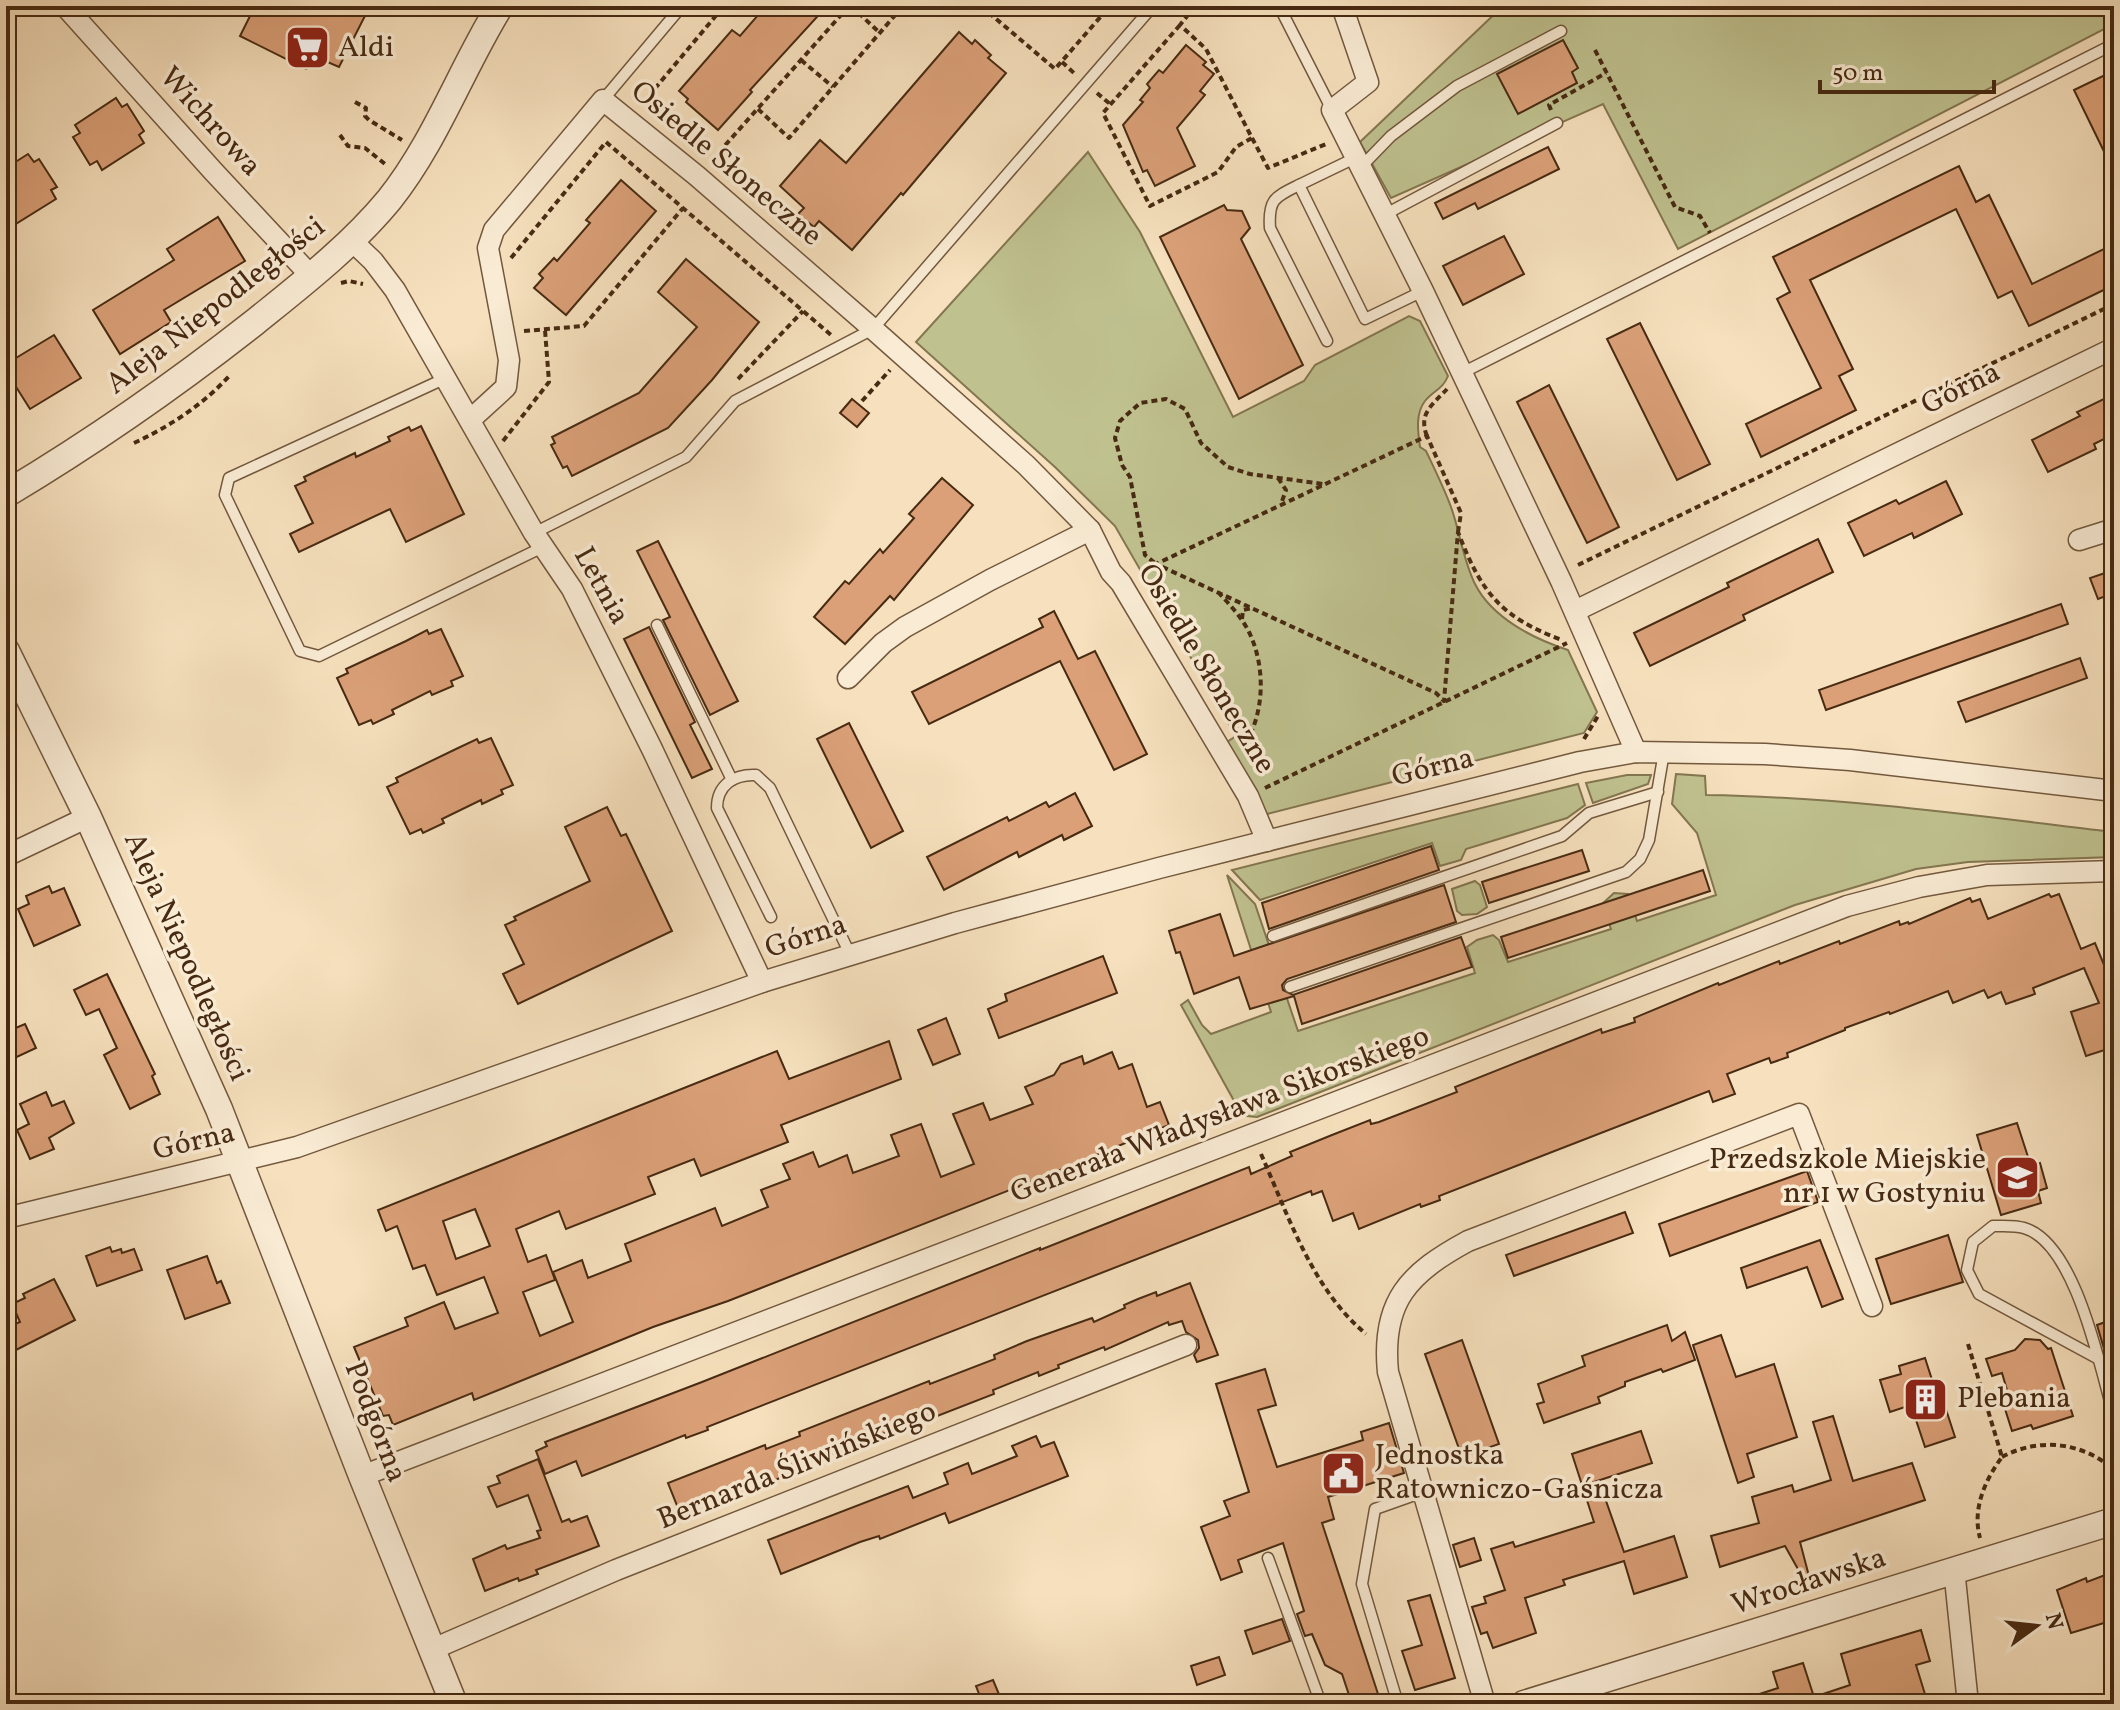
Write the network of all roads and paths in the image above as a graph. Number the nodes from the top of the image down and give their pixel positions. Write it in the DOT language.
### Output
graph roads {
  1 [pos="65,6"];
  2 [pos="500,6"];
  3 [pos="682,6"];
  4 [pos="724,6"];
  5 [pos="850,6"];
  6 [pos="903,6"];
  7 [pos="981,6"];
  8 [pos="1110,6"];
  9 [pos="1153,6"];
  10 [pos="1195,6"];
  11 [pos="1279,6"];
  12 [pos="1342,6"];
  13 [pos="1180,25"];
  14 [pos="1561,31"];
  15 [pos="880,33"];
  16 [pos="2114,44"];
  17 [pos="1595,50"];
  18 [pos="801,60"];
  19 [pos="1606,73"];
  20 [pos="833,87"];
  21 [pos="603,100"];
  22 [pos="355,102"];
  23 [pos="758,109"];
  24 [pos="1332,110"];
  25 [pos="628,121"];
  26 [pos="1557,123"];
  27 [pos="340,135"];
  28 [pos="1344,136"];
  29 [pos="411,138"];
  30 [pos="1252,138"];
  31 [pos="1358,163"];
  32 [pos="387,173"];
  33 [pos="697,176"];
  34 [pos="1299,185"];
  35 [pos="683,208"];
  36 [pos="1384,215"];
  37 [pos="351,240"];
  38 [pos="1717,245"];
  39 [pos="506,263"];
  40 [pos="312,277"];
  41 [pos="1423,291"];
  42 [pos="2114,304"];
  43 [pos="803,311"];
  44 [pos="545,329"];
  45 [pos="873,329"];
  46 [pos="523,331"];
  47 [pos="853,340"];
  48 [pos="1327,341"];
  49 [pos="2114,348"];
  50 [pos="896,363"];
  51 [pos="1462,373"];
  52 [pos="446,378"];
  53 [pos="738,380"];
  54 [pos="862,401"];
  55 [pos="470,420"];
  56 [pos="1427,436"];
  57 [pos="502,442"];
  58 [pos="1276,477"];
  59 [pos="1325,484"];
  60 [pos="6,494"];
  61 [pos="1281,504"];
  62 [pos="2114,529"];
  63 [pos="1090,530"];
  64 [pos="1458,532"];
  65 [pos="539,540"];
  66 [pos="2079,540"];
  67 [pos="1156,564"];
  68 [pos="1570,569"];
  69 [pos="1121,583"];
  70 [pos="1216,590"];
  71 [pos="1255,608"];
  72 [pos="1575,611"];
  73 [pos="1242,622"];
  74 [pos="657,625"];
  75 [pos="1569,642"];
  76 [pos="1571,648"];
  77 [pos="6,651"];
  78 [pos="848,678"];
  79 [pos="1601,711"];
  80 [pos="1575,742"];
  81 [pos="1636,752"];
  82 [pos="1664,752"];
  83 [pos="1228,763"];
  84 [pos="732,780"];
  85 [pos="2114,791"];
  86 [pos="1658,792"];
  87 [pos="1248,796"];
  88 [pos="88,817"];
  89 [pos="1267,841"];
  90 [pos="6,856"];
  91 [pos="2114,871"];
  92 [pos="771,917"];
  93 [pos="1273,936"];
  94 [pos="850,954"];
  95 [pos="762,982"];
  96 [pos="1290,987"];
  97 [pos="1253,1134"];
  98 [pos="241,1162"];
  99 [pos="6,1218"];
  100 [pos="1872,1306"];
  101 [pos="1968,1344"];
  102 [pos="1186,1345"];
  103 [pos="1386,1351"];
  104 [pos="2097,1358"];
  105 [pos="2114,1416"];
  106 [pos="2002,1457"];
  107 [pos="2114,1470"];
  108 [pos="362,1476"];
  109 [pos="1423,1492"];
  110 [pos="2114,1521"];
  111 [pos="1268,1558"];
  112 [pos="1986,1560"];
  113 [pos="1954,1569"];
  114 [pos="433,1649"];
  115 [pos="452,1703"];
  116 [pos="1321,1704"];
  117 [pos="1398,1704"];
  118 [pos="1485,1704"];
  119 [pos="1524,1704"];
  120 [pos="1968,1704"];
  1 -- 40 [label="street, Wichrowa"];
  2 -- 37 [label="street, Aleja Niepodległości"];
  3 -- 21 [label="lane"];
  4 -- 25 [label="path"];
  5 -- 15 [label="path"];
  5 -- 18 [label="path"];
  6 -- 15 [label="path"];
  7 -- 8 [label="path"];
  9 -- 45 [label="lane"];
  10 -- 13 [label="path"];
  11 -- 24 [label="lane"];
  12 -- 24 [label="street"];
  13 -- 30 [label="path"];
  13 -- 30 [label="path"];
  14 -- 31 [label="lane"];
  15 -- 20 [label="path"];
  16 -- 38 [label="lane"];
  17 -- 19 [label="path"];
  18 -- 20 [label="path"];
  18 -- 23 [label="path"];
  19 -- 26 [label="path"];
  19 -- 38 [label="path"];
  20 -- 23 [label="path"];
  21 -- 25 [label="street, Osiedle Słoneczne"];
  21 -- 55 [label="street, Osiedle Słoneczne"];
  22 -- 29 [label="path"];
  23 -- 33 [label="path"];
  24 -- 28 [label="street"];
  25 -- 33 [label="street, Osiedle Słoneczne"];
  26 -- 36 [label="lane"];
  27 -- 32 [label="path"];
  28 -- 30 [label="path"];
  28 -- 31 [label="street"];
  31 -- 34 [label="lane"];
  31 -- 36 [label="street"];
  33 -- 45 [label="street, Osiedle Słoneczne"];
  34 -- 41 [label="lane"];
  34 -- 48 [label="lane"];
  35 -- 39 [label="path"];
  35 -- 43 [label="path"];
  35 -- 44 [label="path"];
  36 -- 41 [label="street"];
  37 -- 40 [label="street, Aleja Niepodległości"];
  37 -- 52 [label="street, Letnia"];
  38 -- 51 [label="lane"];
  40 -- 60 [label="street, Aleja Niepodległości"];
  41 -- 51 [label="street"];
  42 -- 68 [label="path"];
  43 -- 47 [label="path"];
  43 -- 53 [label="path"];
  44 -- 46 [label="path"];
  44 -- 57 [label="path"];
  45 -- 47 [label="lane"];
  45 -- 63 [label="street, Osiedle Słoneczne"];
  47 -- 65 [label="lane"];
  49 -- 72 [label="street, Górna"];
  50 -- 54 [label="path"];
  51 -- 56 [label="path"];
  51 -- 72 [label="street"];
  52 -- 55 [label="street, Letnia"];
  52 -- 65 [label="lane"];
  55 -- 65 [label="street, Letnia"];
  56 -- 59 [label="path"];
  56 -- 64 [label="path"];
  58 -- 59 [label="path"];
  58 -- 61 [label="path"];
  58 -- 67 [label="path"];
  59 -- 61 [label="path"];
  61 -- 67 [label="path"];
  62 -- 66 [label="street"];
  63 -- 69 [label="street, Osiedle Słoneczne"];
  63 -- 78 [label="street"];
  64 -- 71 [label="path"];
  64 -- 75 [label="path"];
  65 -- 95 [label="street, Letnia"];
  67 -- 69 [label="path"];
  67 -- 70 [label="path"];
  69 -- 83 [label="street, Osiedle Słoneczne"];
  70 -- 71 [label="path"];
  70 -- 73 [label="path"];
  71 -- 73 [label="path"];
  72 -- 81 [label="street"];
  73 -- 83 [label="path"];
  74 -- 84 [label="lane"];
  75 -- 76 [label="path"];
  75 -- 87 [label="path"];
  77 -- 88 [label="street, Aleja Niepodległości"];
  79 -- 80 [label="path"];
  81 -- 82 [label="street"];
  81 -- 89 [label="street, Górna"];
  82 -- 85 [label="street"];
  82 -- 86 [label="lane"];
  83 -- 87 [label="street, Osiedle Słoneczne"];
  84 -- 92 [label="lane"];
  84 -- 94 [label="lane"];
  86 -- 93 [label="lane"];
  86 -- 96 [label="lane"];
  87 -- 89 [label="street, Osiedle Słoneczne"];
  88 -- 90 [label="street"];
  88 -- 98 [label="street, Aleja Niepodległości"];
  89 -- 94 [label="street, Górna"];
  91 -- 97 [label="street, Generała Władysława Sikorskiego"];
  94 -- 95 [label="street, Górna"];
  95 -- 98 [label="street, Górna"];
  97 -- 103 [label="path"];
  97 -- 108 [label="street, Generała Władysława Sikorskiego"];
  98 -- 99 [label="street, Górna"];
  98 -- 108 [label="street, Podgórna"];
  100 -- 103 [label="street"];
  101 -- 106 [label="path"];
  102 -- 114 [label="street, Bernarda Śliwińskiego"];
  103 -- 109 [label="street"];
  104 -- 104 [label="lane"];
  104 -- 105 [label="lane"];
  106 -- 107 [label="path"];
  106 -- 112 [label="path"];
  108 -- 114 [label="street, Podgórna"];
  109 -- 117 [label="lane"];
  109 -- 118 [label="street"];
  110 -- 112 [label="street, Wrocławska"];
  111 -- 116 [label="lane"];
  112 -- 113 [label="street, Wrocławska"];
  113 -- 119 [label="street, Wrocławska"];
  113 -- 120 [label="street"];
  114 -- 115 [label="street, Podgórna"];
}
